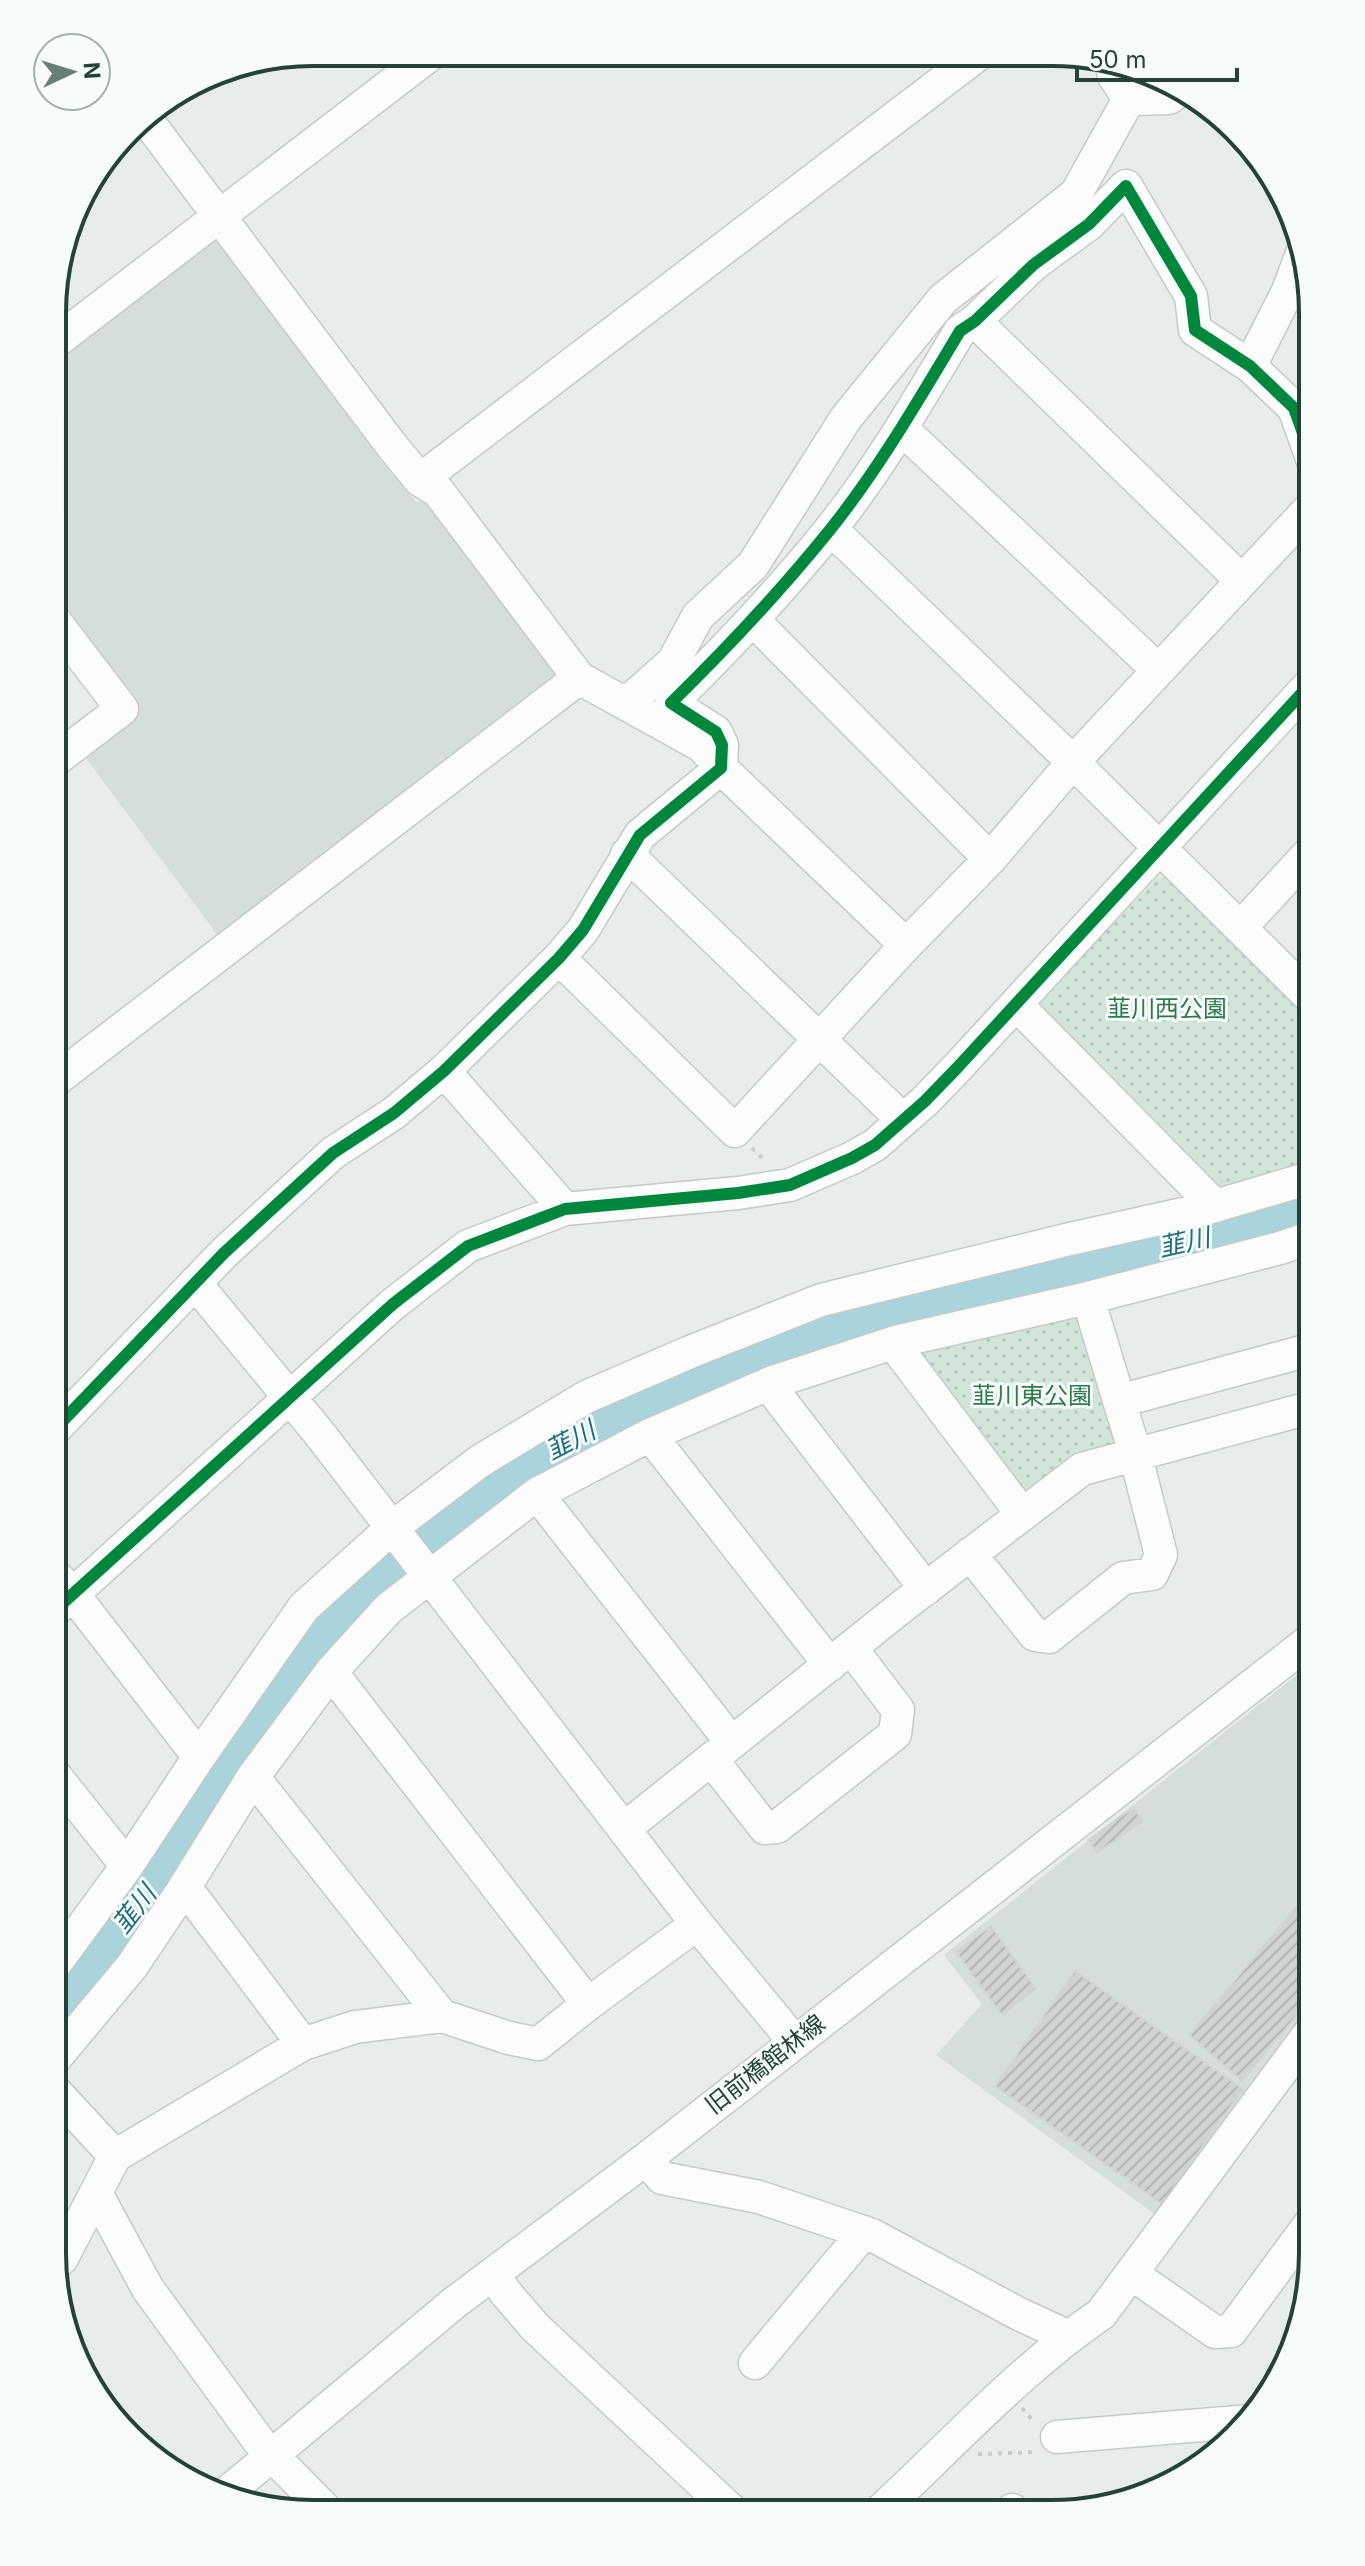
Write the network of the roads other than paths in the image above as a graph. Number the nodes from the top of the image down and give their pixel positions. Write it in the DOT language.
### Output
graph roads {
  1 [pos="415,66"];
  2 [pos="963,66"];
  3 [pos="1114,74"];
  4 [pos="1171,97"];
  5 [pos="1129,99"];
  6 [pos="151,126"];
  7 [pos="220,216"];
  8 [pos="1295,271"];
  9 [pos="975,321"];
  10 [pos="66,334"];
  11 [pos="1250,366"];
  12 [pos="1299,422"];
  13 [pos="902,429"];
  14 [pos="420,480"];
  15 [pos="1299,520"];
  16 [pos="831,529"];
  17 [pos="1242,581"];
  18 [pos="754,621"];
  19 [pos="66,636"];
  20 [pos="1158,670"];
  21 [pos="579,678"];
  22 [pos="1299,696"];
  23 [pos="627,703"];
  24 [pos="66,752"];
  25 [pos="1073,762"];
  26 [pos="721,768"];
  27 [pos="1159,847"];
  28 [pos="627,854"];
  29 [pos="990,859"];
  30 [pos="1299,864"];
  31 [pos="1241,927"];
  32 [pos="906,945"];
  33 [pos="559,958"];
  34 [pos="1299,985"];
  35 [pos="1016,1004"];
  36 [pos="820,1038"];
  37 [pos="444,1071"];
  38 [pos="66,1072"];
  39 [pos="903,1120"];
  40 [pos="1299,1181"];
  41 [pos="1215,1206"];
  42 [pos="565,1209"];
  43 [pos="1299,1242"];
  44 [pos="195,1283"];
  45 [pos="1088,1298"];
  46 [pos="893,1343"];
  47 [pos="1298,1353"];
  48 [pos="768,1384"];
  49 [pos="288,1397"];
  50 [pos="1119,1401"];
  51 [pos="1298,1411"];
  52 [pos="66,1417"];
  53 [pos="650,1435"];
  54 [pos="1135,1453"];
  55 [pos="537,1494"];
  56 [pos="1022,1514"];
  57 [pos="396,1532"];
  58 [pos="970,1554"];
  59 [pos="429,1574"];
  60 [pos="66,1588"];
  61 [pos="926,1589"];
  62 [pos="66,1600"];
  63 [pos="1298,1649"];
  64 [pos="840,1656"];
  65 [pos="331,1672"];
  66 [pos="721,1751"];
  67 [pos="199,1757"];
  68 [pos="253,1777"];
  69 [pos="66,1789"];
  70 [pos="625,1828"];
  71 [pos="127,1866"];
  72 [pos="185,1887"];
  73 [pos="697,1924"];
  74 [pos="66,1949"];
  75 [pos="588,2004"];
  76 [pos="442,2016"];
  77 [pos="794,2041"];
  78 [pos="303,2044"];
  79 [pos="66,2045"];
  80 [pos="1298,2057"];
  81 [pos="66,2105"];
  82 [pos="115,2156"];
  83 [pos="646,2159"];
  84 [pos="96,2193"];
  85 [pos="864,2232"];
  86 [pos="1298,2240"];
  87 [pos="66,2250"];
  88 [pos="494,2274"];
  89 [pos="1132,2274"];
  90 [pos="1069,2337"];
  91 [pos="755,2363"];
  92 [pos="1232,2423"];
  93 [pos="1057,2437"];
  94 [pos="273,2454"];
  95 [pos="234,2487"];
  96 [pos="315,2500"];
  97 [pos="710,2500"];
  98 [pos="891,2500"];
  1 -- 7 [label="street"];
  2 -- 14 [label="street"];
  3 -- 5 [label="street"];
  4 -- 5 [label="street"];
  5 -- 23 [label="street"];
  6 -- 7 [label="street"];
  7 -- 10 [label="street"];
  7 -- 14 [label="street"];
  8 -- 11 [label="street"];
  9 -- 11 [label="street"];
  9 -- 13 [label="street"];
  9 -- 17 [label="street"];
  11 -- 12 [label="street"];
  13 -- 16 [label="street"];
  13 -- 20 [label="street"];
  14 -- 21 [label="street"];
  15 -- 17 [label="street"];
  16 -- 18 [label="street"];
  16 -- 25 [label="street"];
  17 -- 20 [label="street"];
  18 -- 26 [label="street"];
  18 -- 29 [label="street"];
  19 -- 24 [label="street"];
  20 -- 25 [label="street"];
  21 -- 23 [label="street"];
  21 -- 38 [label="street"];
  22 -- 27 [label="street"];
  23 -- 26 [label="street"];
  25 -- 27 [label="street"];
  25 -- 29 [label="street"];
  26 -- 28 [label="street"];
  26 -- 32 [label="street"];
  27 -- 31 [label="street"];
  27 -- 35 [label="street"];
  28 -- 33 [label="street"];
  28 -- 36 [label="street"];
  29 -- 32 [label="street"];
  30 -- 31 [label="street"];
  31 -- 34 [label="street"];
  32 -- 36 [label="street"];
  33 -- 36 [label="street"];
  33 -- 37 [label="street"];
  35 -- 39 [label="street"];
  35 -- 41 [label="street"];
  36 -- 39 [label="street"];
  37 -- 42 [label="street"];
  37 -- 44 [label="street"];
  39 -- 42 [label="street"];
  40 -- 41 [label="street"];
  41 -- 57 [label="street"];
  42 -- 49 [label="street"];
  43 -- 45 [label="street"];
  44 -- 49 [label="street"];
  44 -- 52 [label="street"];
  45 -- 46 [label="street"];
  45 -- 50 [label="street"];
  46 -- 48 [label="street"];
  46 -- 56 [label="street"];
  47 -- 50 [label="street"];
  48 -- 53 [label="street"];
  48 -- 61 [label="street"];
  49 -- 57 [label="street"];
  49 -- 60 [label="street"];
  50 -- 54 [label="street"];
  51 -- 54 [label="street"];
  53 -- 55 [label="street"];
  53 -- 64 [label="street"];
  54 -- 56 [label="street"];
  54 -- 58 [label="street"];
  55 -- 59 [label="street"];
  55 -- 66 [label="street"];
  56 -- 58 [label="street"];
  57 -- 59 [label="street"];
  57 -- 67 [label="street"];
  58 -- 61 [label="street"];
  59 -- 65 [label="street"];
  59 -- 70 [label="street"];
  61 -- 64 [label="street"];
  62 -- 67 [label="street"];
  63 -- 77 [label="street, 旧前橋館林線"];
  64 -- 66 [label="street"];
  64 -- 66 [label="street"];
  65 -- 68 [label="street"];
  65 -- 75 [label="street"];
  66 -- 70 [label="street"];
  67 -- 71 [label="street"];
  68 -- 72 [label="street"];
  68 -- 76 [label="street"];
  69 -- 71 [label="street"];
  70 -- 73 [label="street"];
  71 -- 74 [label="street"];
  72 -- 78 [label="street"];
  72 -- 79 [label="street"];
  73 -- 75 [label="street"];
  73 -- 77 [label="street"];
  75 -- 76 [label="street"];
  76 -- 78 [label="street"];
  77 -- 83 [label="street, 旧前橋館林線"];
  78 -- 82 [label="street"];
  80 -- 89 [label="street"];
  81 -- 82 [label="street"];
  82 -- 84 [label="street"];
  83 -- 85 [label="street"];
  83 -- 88 [label="street, 旧前橋館林線"];
  84 -- 87 [label="street"];
  84 -- 94 [label="street"];
  85 -- 90 [label="street"];
  85 -- 91 [label="street"];
  86 -- 89 [label="street"];
  88 -- 94 [label="street, 旧前橋館林線"];
  88 -- 97 [label="street"];
  89 -- 90 [label="street"];
  90 -- 98 [label="street"];
  92 -- 93 [label="street"];
  94 -- 95 [label="street, 旧前橋館林線"];
  94 -- 96 [label="street"];
}
